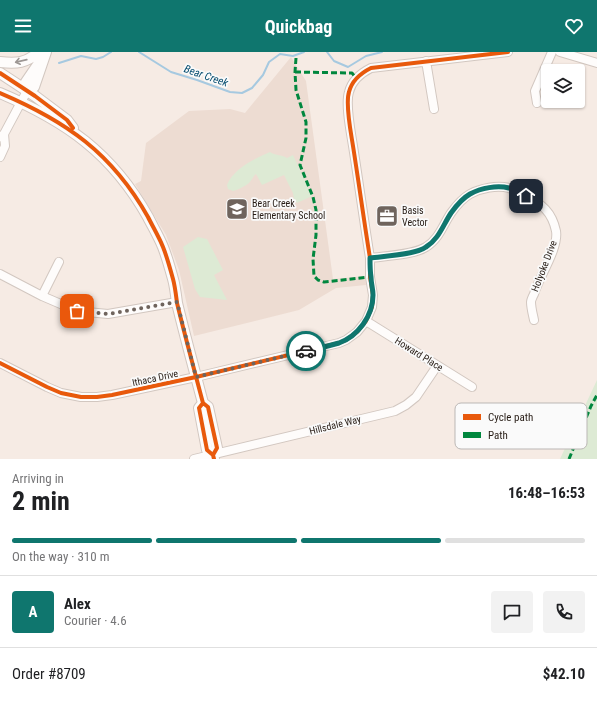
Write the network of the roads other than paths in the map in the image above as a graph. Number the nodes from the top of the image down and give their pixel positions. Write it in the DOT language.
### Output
graph roads {
  1 [pos="508,52"];
  2 [pos="552,52"];
  3 [pos="560,52"];
  4 [pos="43,53"];
  5 [pos="426,61"];
  6 [pos="0,62"];
  7 [pos="597,62"];
  8 [pos="0,73"];
  9 [pos="27,91"];
  10 [pos="0,93"];
  11 [pos="21,102"];
  12 [pos="536,103"];
  13 [pos="434,109"];
  14 [pos="77,134"];
  15 [pos="2,135"];
  16 [pos="0,157"];
  17 [pos="370,258"];
  18 [pos="59,262"];
  19 [pos="0,274"];
  20 [pos="42,296"];
  21 [pos="177,302"];
  22 [pos="534,320"];
  23 [pos="366,321"];
  24 [pos="0,363"];
  25 [pos="436,366"];
  26 [pos="196,377"];
  27 [pos="472,387"];
  28 [pos="214,457"];
  29 [pos="194,459"];
  1 -- 5 [label="street, Ithaca Drive"];
  2 -- 12 [label="street"];
  3 -- 7 [label="street"];
  4 -- 6 [label="street, one-way"];
  4 -- 9 [label="street"];
  5 -- 13 [label="street"];
  5 -- 17 [label="street, Ithaca Drive"];
  8 -- 9 [label="street"];
  9 -- 11 [label="street"];
  9 -- 14 [label="street"];
  10 -- 11 [label="street"];
  11 -- 14 [label="street"];
  11 -- 15 [label="street"];
  14 -- 21 [label="street"];
  15 -- 16 [label="street"];
  17 -- 22 [label="street, Holyoke Drive"];
  17 -- 23 [label="street, Ithaca Drive"];
  18 -- 20 [label="street"];
  19 -- 20 [label="street"];
  20 -- 21 [label="street"];
  21 -- 26 [label="street"];
  23 -- 25 [label="street, Howard Place"];
  23 -- 26 [label="street, Ithaca Drive"];
  24 -- 26 [label="street, Ithaca Drive"];
  25 -- 27 [label="street, Howard Place"];
  25 -- 28 [label="street, Hillsdale Way"];
  26 -- 28 [label="street"];
  28 -- 29 [label="street, Hillsdale Way"];
}
